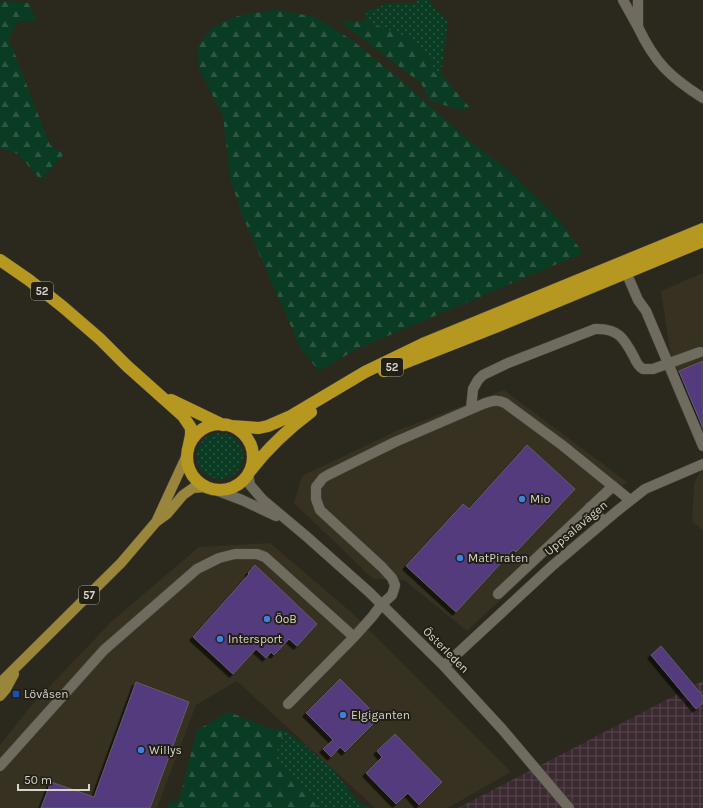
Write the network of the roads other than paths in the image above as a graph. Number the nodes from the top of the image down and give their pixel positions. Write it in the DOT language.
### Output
graph roads {
  1 [pos="623,0"];
  2 [pos="638,0"];
  3 [pos="638,28"];
  4 [pos="703,98"];
  5 [pos="703,229"];
  6 [pos="703,241"];
  7 [pos="0,260"];
  8 [pos="624,267"];
  9 [pos="700,352"];
  10 [pos="668,363"];
  11 [pos="159,394"];
  12 [pos="471,409"];
  13 [pos="227,426"];
  14 [pos="703,446"];
  15 [pos="188,452"];
  16 [pos="703,464"];
  17 [pos="249,472"];
  18 [pos="613,486"];
  19 [pos="210,488"];
  20 [pos="630,500"];
  21 [pos="590,507"];
  22 [pos="156,522"];
  23 [pos="604,522"];
  24 [pos="290,524"];
  25 [pos="542,553"];
  26 [pos="552,566"];
  27 [pos="498,594"];
  28 [pos="381,605"];
  29 [pos="354,637"];
  30 [pos="18,666"];
  31 [pos="444,666"];
  32 [pos="0,683"];
  33 [pos="0,696"];
  34 [pos="288,704"];
  35 [pos="0,766"];
  36 [pos="569,808"];
  1 -- 3 [label="street"];
  2 -- 3 [label="street"];
  3 -- 4 [label="street"];
  5 -- 8 [label="highway, 52"];
  6 -- 8 [label="highway, 52"];
  7 -- 11 [label="highway, 52"];
  8 -- 10 [label="street"];
  8 -- 13 [label="highway, 52"];
  8 -- 17 [label="highway, 52"];
  9 -- 10 [label="street"];
  10 -- 12 [label="street"];
  10 -- 14 [label="street"];
  11 -- 13 [label="highway, 52"];
  11 -- 15 [label="highway, 52"];
  12 -- 18 [label="street"];
  12 -- 28 [label="street"];
  13 -- 15 [label="highway, 52"];
  13 -- 17 [label="highway, 52"];
  15 -- 19 [label="highway, 52"];
  15 -- 22 [label="main road, 57"];
  16 -- 20 [label="street, Uppsalavägen"];
  17 -- 19 [label="highway, 52"];
  17 -- 24 [label="street, Österleden"];
  18 -- 20 [label="street"];
  18 -- 21 [label="street"];
  19 -- 22 [label="main road, 57"];
  19 -- 24 [label="street, Österleden"];
  20 -- 23 [label="street, Uppsalavägen"];
  21 -- 23 [label="street"];
  21 -- 25 [label="street"];
  22 -- 30 [label="main road, 57"];
  23 -- 26 [label="street, Uppsalavägen"];
  24 -- 28 [label="street, Österleden"];
  25 -- 26 [label="street"];
  25 -- 27 [label="street"];
  26 -- 31 [label="street, Uppsalavägen"];
  28 -- 29 [label="street"];
  28 -- 31 [label="street, Österleden"];
  29 -- 34 [label="street"];
  29 -- 35 [label="street"];
  30 -- 32 [label="main road, 57"];
  30 -- 33 [label="main road, 57"];
  31 -- 36 [label="street, Österleden"];
}
